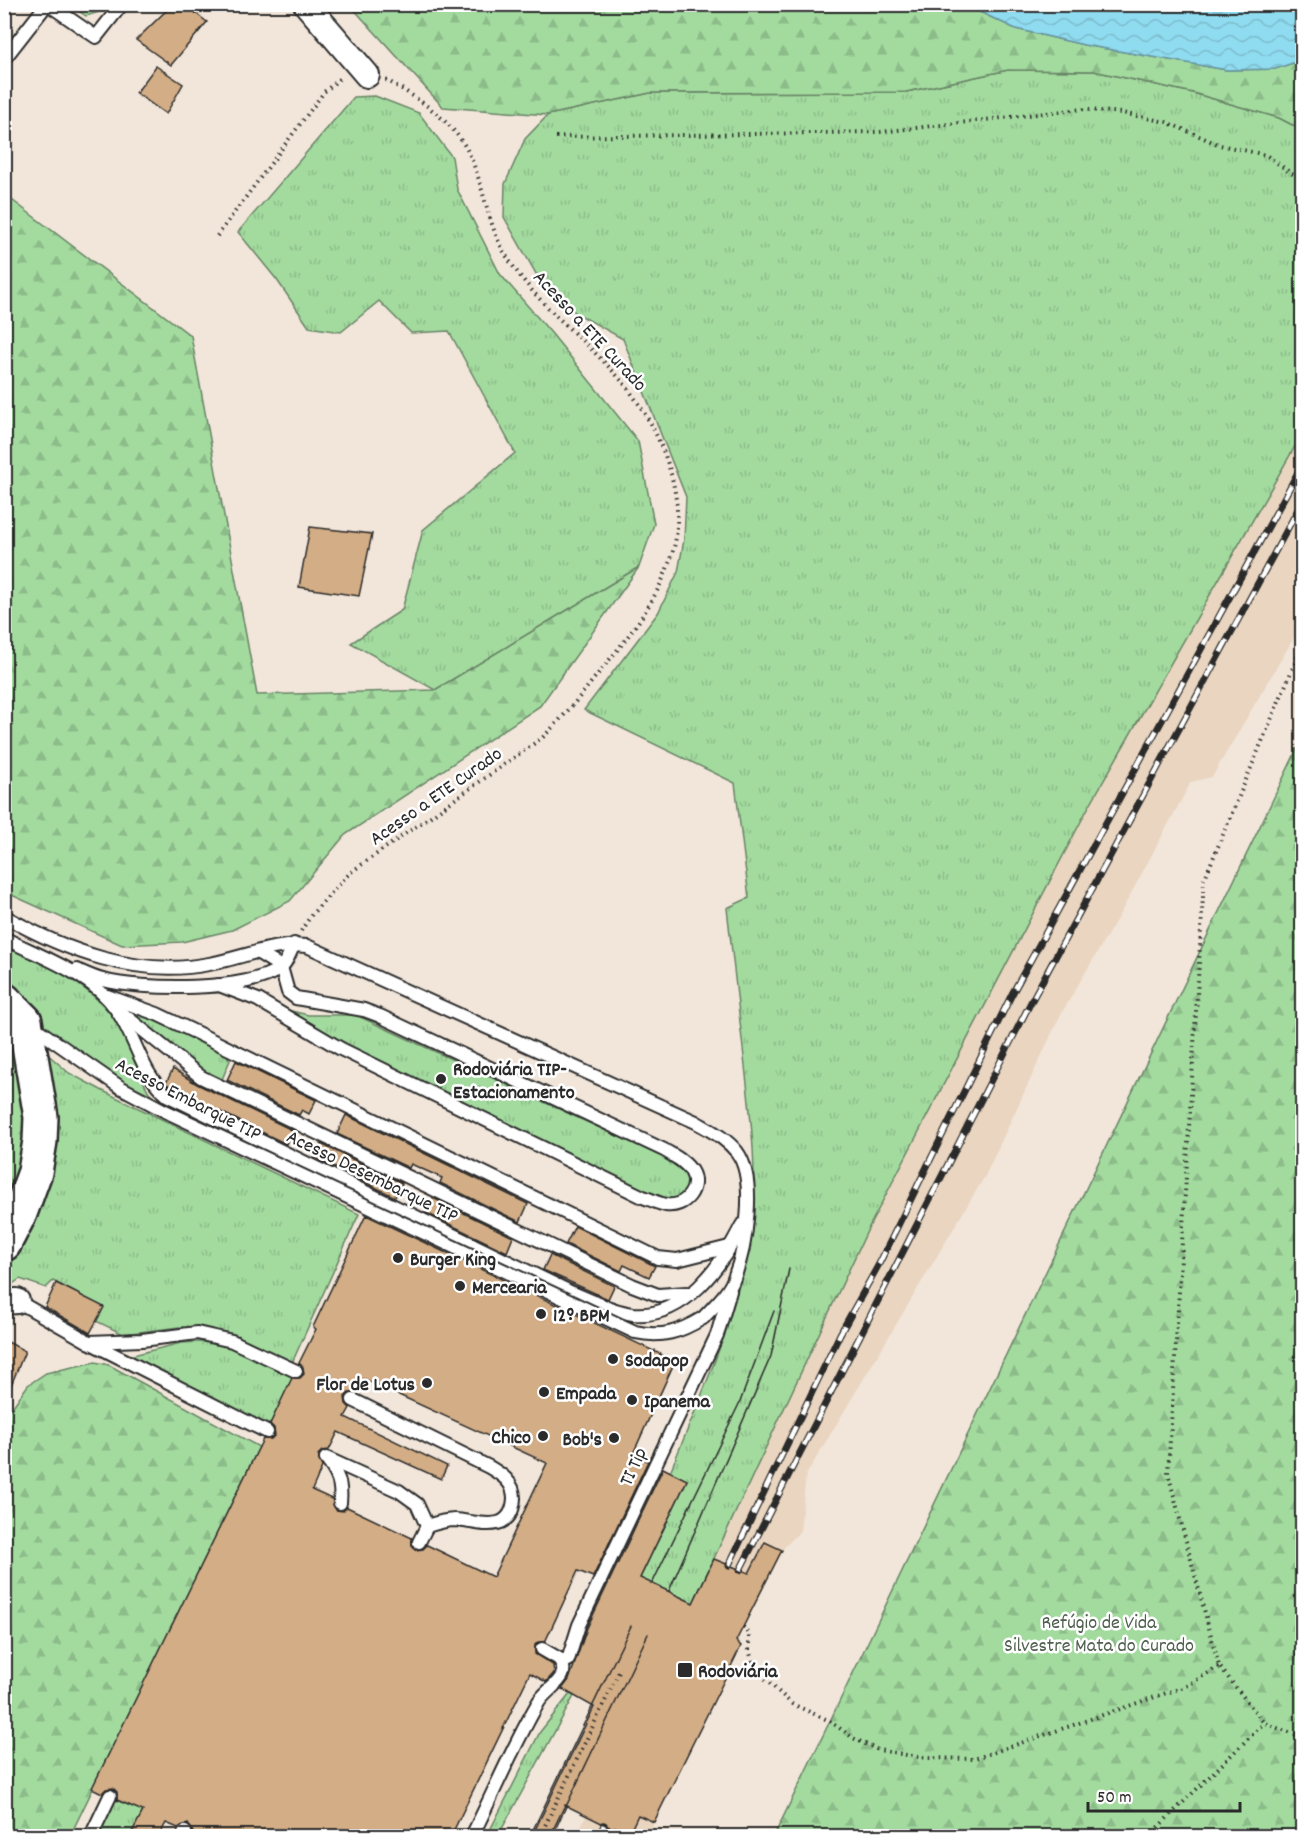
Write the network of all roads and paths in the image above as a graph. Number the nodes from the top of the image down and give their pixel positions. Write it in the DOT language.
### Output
graph roads {
  1 [pos="47,4"];
  2 [pos="122,4"];
  3 [pos="306,4"];
  4 [pos="4,58"];
  5 [pos="367,75"];
  6 [pos="556,137"];
  7 [pos="1302,181"];
  8 [pos="217,236"];
  9 [pos="1302,646"];
  10 [pos="4,916"];
  11 [pos="4,938"];
  12 [pos="294,944"];
  13 [pos="257,952"];
  14 [pos="61,964"];
  15 [pos="281,967"];
  16 [pos="219,985"];
  17 [pos="103,994"];
  18 [pos="115,1007"];
  19 [pos="15,1010"];
  20 [pos="747,1215"];
  21 [pos="4,1244"];
  22 [pos="729,1247"];
  23 [pos="734,1279"];
  24 [pos="695,1291"];
  25 [pos="11,1302"];
  26 [pos="89,1342"];
  27 [pos="296,1371"];
  28 [pos="353,1400"];
  29 [pos="267,1432"];
  30 [pos="340,1503"];
  31 [pos="427,1526"];
  32 [pos="419,1542"];
  33 [pos="743,1627"];
  34 [pos="542,1649"];
  35 [pos="559,1659"];
  36 [pos="1220,1666"];
  37 [pos="619,1672"];
  38 [pos="1264,1723"];
  39 [pos="1302,1737"];
  40 [pos="110,1796"];
  41 [pos="91,1836"];
  42 [pos="472,1836"];
  43 [pos="540,1836"];
  44 [pos="1149,1836"];
  1 -- 2 [label="lane"];
  1 -- 4 [label="lane"];
  3 -- 5 [label="street"];
  5 -- 8 [label="path, Acesso a ETE Curado"];
  5 -- 12 [label="path, Acesso a ETE Curado"];
  6 -- 7 [label="path"];
  9 -- 36 [label="path"];
  10 -- 13 [label="lane"];
  11 -- 14 [label="lane, Acesso Desembarque TIP"];
  12 -- 13 [label="lane"];
  12 -- 15 [label="lane"];
  12 -- 20 [label="lane"];
  13 -- 15 [label="lane"];
  14 -- 16 [label="lane"];
  14 -- 17 [label="lane, Acesso Desembarque TIP"];
  15 -- 16 [label="lane"];
  15 -- 16 [label="lane"];
  17 -- 18 [label="lane, Acesso Desembarque TIP"];
  17 -- 22 [label="lane"];
  18 -- 24 [label="lane"];
  18 -- 24 [label="lane, Acesso Desembarque TIP"];
  19 -- 21 [label="street"];
  19 -- 23 [label="lane, Acesso Embarque TIP, bridge"];
  20 -- 22 [label="lane, Acesso Desembarque TIP"];
  20 -- 23 [label="lane"];
  22 -- 24 [label="lane, Acesso Desembarque TIP"];
  23 -- 35 [label="lane, TI Tip"];
  25 -- 26 [label="lane"];
  26 -- 27 [label="lane"];
  26 -- 29 [label="lane"];
  28 -- 31 [label="lane"];
  30 -- 31 [label="lane"];
  31 -- 32 [label="lane"];
  33 -- 36 [label="path"];
  34 -- 35 [label="lane"];
  35 -- 42 [label="lane"];
  36 -- 38 [label="path"];
  37 -- 43 [label="path"];
  38 -- 39 [label="path"];
  38 -- 44 [label="path"];
  40 -- 41 [label="lane"];
}
